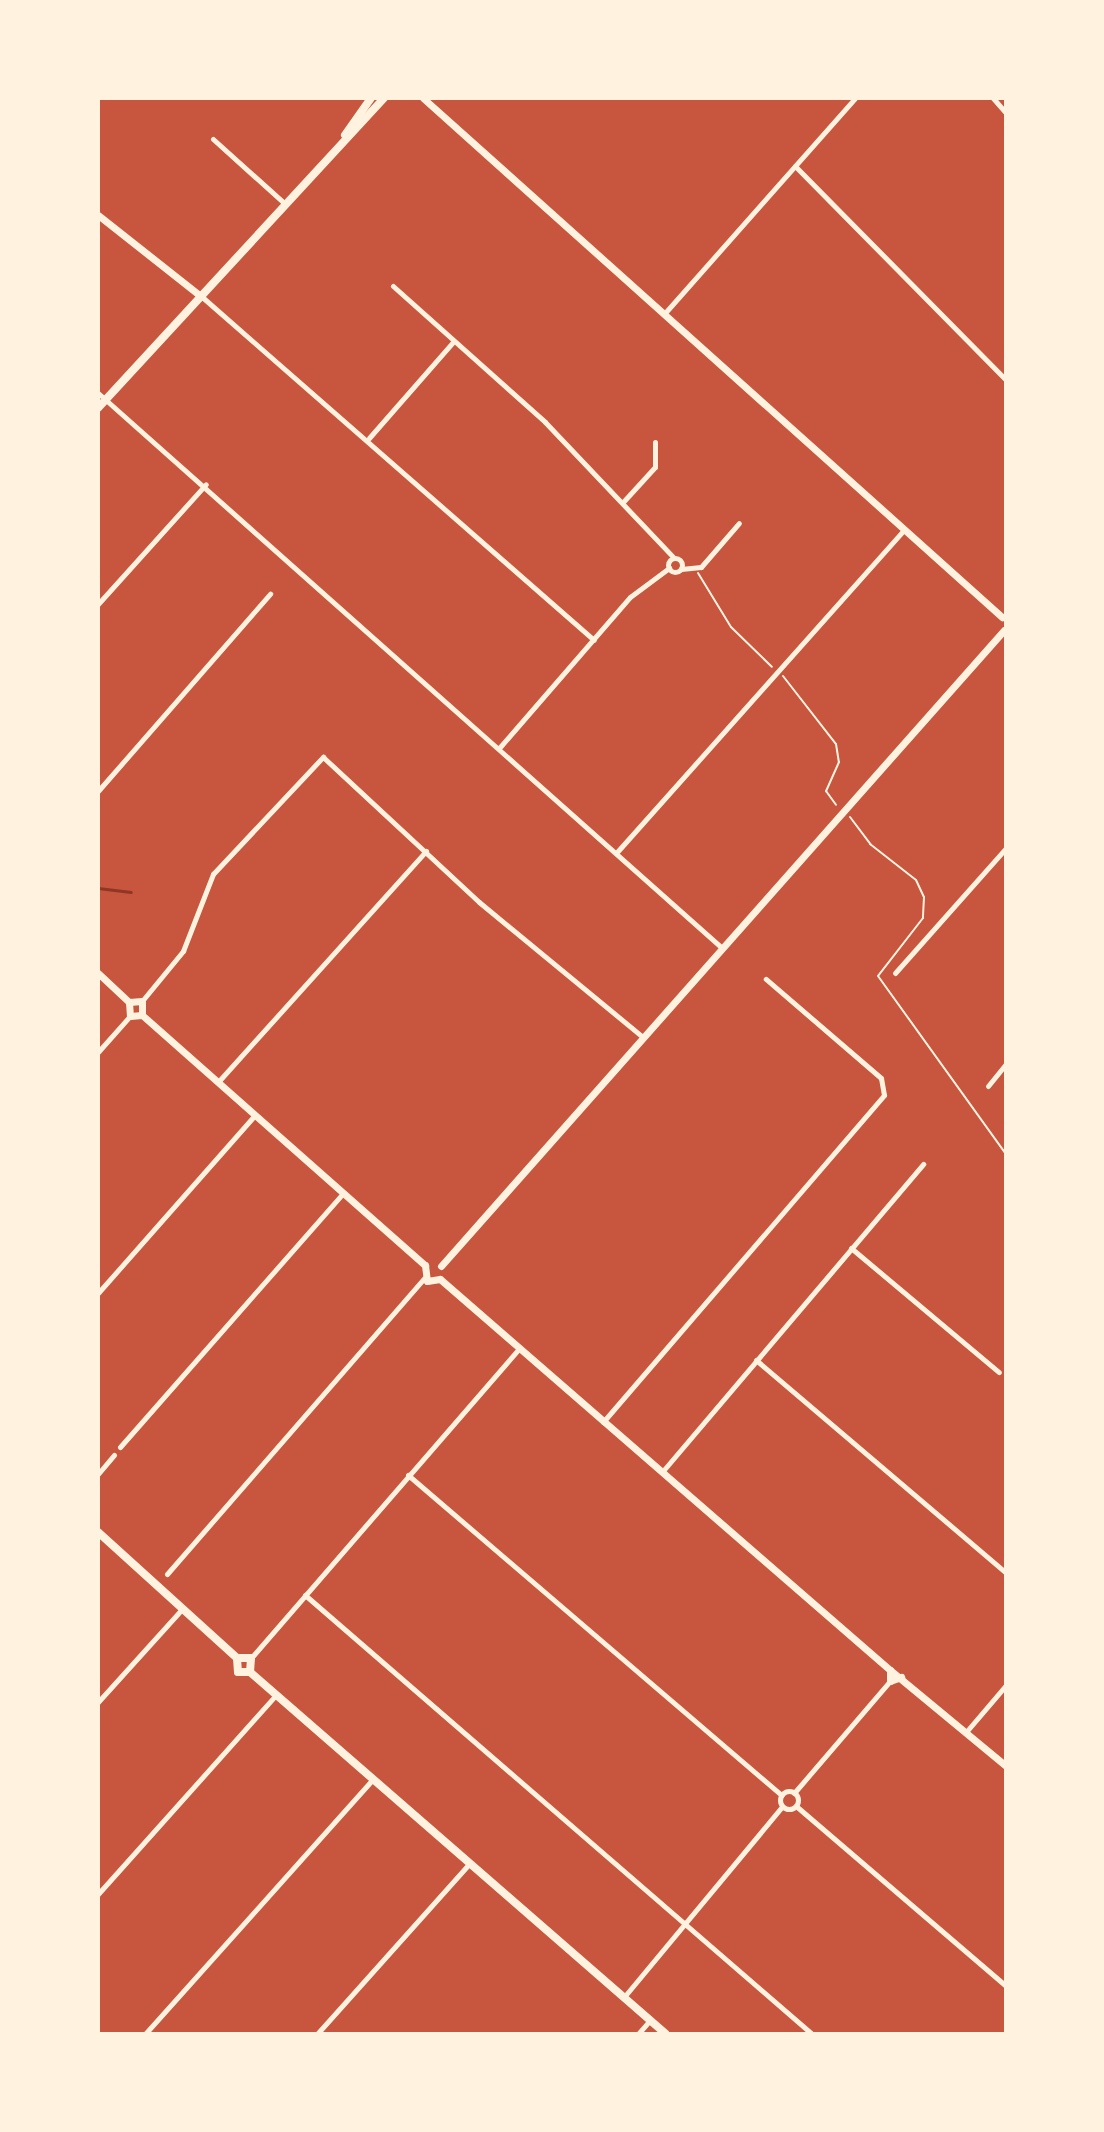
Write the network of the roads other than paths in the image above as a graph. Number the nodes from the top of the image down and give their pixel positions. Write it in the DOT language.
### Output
graph roads {
  1 [pos="374,98"];
  2 [pos="384,98"];
  3 [pos="423,98"];
  4 [pos="855,98"];
  5 [pos="993,98"];
  6 [pos="1006,113"];
  7 [pos="345,136"];
  8 [pos="213,139"];
  9 [pos="795,166"];
  10 [pos="283,202"];
  11 [pos="98,215"];
  12 [pos="393,286"];
  13 [pos="198,294"];
  14 [pos="664,314"];
  15 [pos="453,342"];
  16 [pos="1006,380"];
  17 [pos="98,393"];
  18 [pos="106,400"];
  19 [pos="98,408"];
  20 [pos="369,438"];
  21 [pos="655,442"];
  22 [pos="206,484"];
  23 [pos="623,502"];
  24 [pos="739,523"];
  25 [pos="904,530"];
  26 [pos="674,558"];
  27 [pos="669,568"];
  28 [pos="681,569"];
  29 [pos="270,594"];
  30 [pos="98,604"];
  31 [pos="1004,616"];
  32 [pos="1005,631"];
  33 [pos="594,640"];
  34 [pos="500,747"];
  35 [pos="98,791"];
  36 [pos="1006,848"];
  37 [pos="426,851"];
  38 [pos="617,852"];
  39 [pos="722,948"];
  40 [pos="98,973"];
  41 [pos="895,973"];
  42 [pos="766,979"];
  43 [pos="142,1001"];
  44 [pos="129,1002"];
  45 [pos="142,1015"];
  46 [pos="130,1016"];
  47 [pos="643,1037"];
  48 [pos="98,1052"];
  49 [pos="1006,1064"];
  50 [pos="218,1082"];
  51 [pos="988,1086"];
  52 [pos="255,1115"];
  53 [pos="923,1164"];
  54 [pos="343,1193"];
  55 [pos="851,1248"];
  56 [pos="425,1265"];
  57 [pos="441,1266"];
  58 [pos="424,1278"];
  59 [pos="440,1279"];
  60 [pos="98,1293"];
  61 [pos="518,1350"];
  62 [pos="756,1360"];
  63 [pos="999,1372"];
  64 [pos="603,1423"];
  65 [pos="120,1447"];
  66 [pos="114,1455"];
  67 [pos="661,1473"];
  68 [pos="98,1474"];
  69 [pos="408,1475"];
  70 [pos="98,1532"];
  71 [pos="1006,1573"];
  72 [pos="167,1574"];
  73 [pos="305,1595"];
  74 [pos="181,1610"];
  75 [pos="237,1658"];
  76 [pos="251,1658"];
  77 [pos="890,1670"];
  78 [pos="250,1672"];
  79 [pos="901,1677"];
  80 [pos="890,1681"];
  81 [pos="1006,1685"];
  82 [pos="274,1697"];
  83 [pos="98,1702"];
  84 [pos="966,1732"];
  85 [pos="1006,1766"];
  86 [pos="370,1782"];
  87 [pos="794,1793"];
  88 [pos="782,1795"];
  89 [pos="796,1806"];
  90 [pos="782,1807"];
  91 [pos="468,1865"];
  92 [pos="98,1894"];
  93 [pos="684,1925"];
  94 [pos="1006,1986"];
  95 [pos="623,1997"];
  96 [pos="650,2020"];
  97 [pos="145,2034"];
  98 [pos="317,2034"];
  99 [pos="638,2034"];
  100 [pos="666,2034"];
  101 [pos="812,2034"];
  1 -- 7 [label="main road"];
  2 -- 7 [label="main road"];
  3 -- 14 [label="street"];
  4 -- 9 [label="street"];
  5 -- 6 [label="street"];
  7 -- 10 [label="main road"];
  8 -- 10 [label="street"];
  9 -- 14 [label="street"];
  9 -- 16 [label="street"];
  10 -- 13 [label="main road"];
  11 -- 13 [label="street"];
  12 -- 15 [label="street"];
  13 -- 18 [label="main road"];
  13 -- 20 [label="street"];
  14 -- 25 [label="street"];
  15 -- 20 [label="street"];
  15 -- 23 [label="street"];
  17 -- 18 [label="street"];
  18 -- 19 [label="main road"];
  18 -- 22 [label="street"];
  20 -- 33 [label="street"];
  21 -- 23 [label="street"];
  22 -- 30 [label="street"];
  22 -- 34 [label="street"];
  23 -- 26 [label="street"];
  24 -- 28 [label="street"];
  25 -- 31 [label="street"];
  25 -- 38 [label="street"];
  26 -- 27 [label="street"];
  26 -- 28 [label="street"];
  27 -- 28 [label="street"];
  27 -- 33 [label="street"];
  29 -- 35 [label="street"];
  31 -- 32 [label="street"];
  32 -- 39 [label="street"];
  33 -- 34 [label="street"];
  34 -- 38 [label="street"];
  36 -- 41 [label="street"];
  37 -- 43 [label="street"];
  37 -- 47 [label="street"];
  37 -- 50 [label="street"];
  38 -- 39 [label="street"];
  39 -- 47 [label="street"];
  40 -- 44 [label="street"];
  42 -- 64 [label="street"];
  43 -- 44 [label="street"];
  43 -- 45 [label="street"];
  44 -- 46 [label="street"];
  45 -- 46 [label="street"];
  45 -- 50 [label="street"];
  46 -- 48 [label="street"];
  47 -- 57 [label="street"];
  49 -- 51 [label="street"];
  50 -- 52 [label="street"];
  52 -- 54 [label="street"];
  52 -- 60 [label="street"];
  53 -- 55 [label="street"];
  54 -- 56 [label="street"];
  54 -- 65 [label="street"];
  55 -- 62 [label="street"];
  55 -- 63 [label="street"];
  56 -- 57 [label="street"];
  56 -- 58 [label="street"];
  57 -- 59 [label="street"];
  58 -- 59 [label="street"];
  58 -- 72 [label="street"];
  59 -- 61 [label="street"];
  61 -- 64 [label="street"];
  61 -- 69 [label="street"];
  62 -- 67 [label="street"];
  62 -- 71 [label="street"];
  64 -- 67 [label="street"];
  66 -- 68 [label="street"];
  67 -- 77 [label="street"];
  69 -- 73 [label="street"];
  69 -- 88 [label="street"];
  70 -- 74 [label="main road"];
  73 -- 76 [label="street"];
  73 -- 93 [label="street"];
  74 -- 75 [label="main road"];
  74 -- 83 [label="street"];
  75 -- 76 [label="main road"];
  75 -- 78 [label="main road"];
  76 -- 78 [label="main road"];
  77 -- 79 [label="street"];
  77 -- 80 [label="street"];
  78 -- 82 [label="main road"];
  79 -- 80 [label="street"];
  79 -- 84 [label="street"];
  80 -- 87 [label="street"];
  81 -- 84 [label="street"];
  82 -- 86 [label="main road"];
  82 -- 92 [label="street"];
  84 -- 85 [label="street"];
  86 -- 91 [label="main road"];
  86 -- 97 [label="street"];
  87 -- 88 [label="street"];
  87 -- 89 [label="street"];
  88 -- 90 [label="street"];
  89 -- 90 [label="street"];
  89 -- 94 [label="street"];
  90 -- 93 [label="street"];
  91 -- 95 [label="main road"];
  91 -- 98 [label="street"];
  93 -- 95 [label="street"];
  93 -- 101 [label="street"];
  95 -- 96 [label="main road"];
  96 -- 99 [label="street"];
  96 -- 100 [label="main road"];
}
